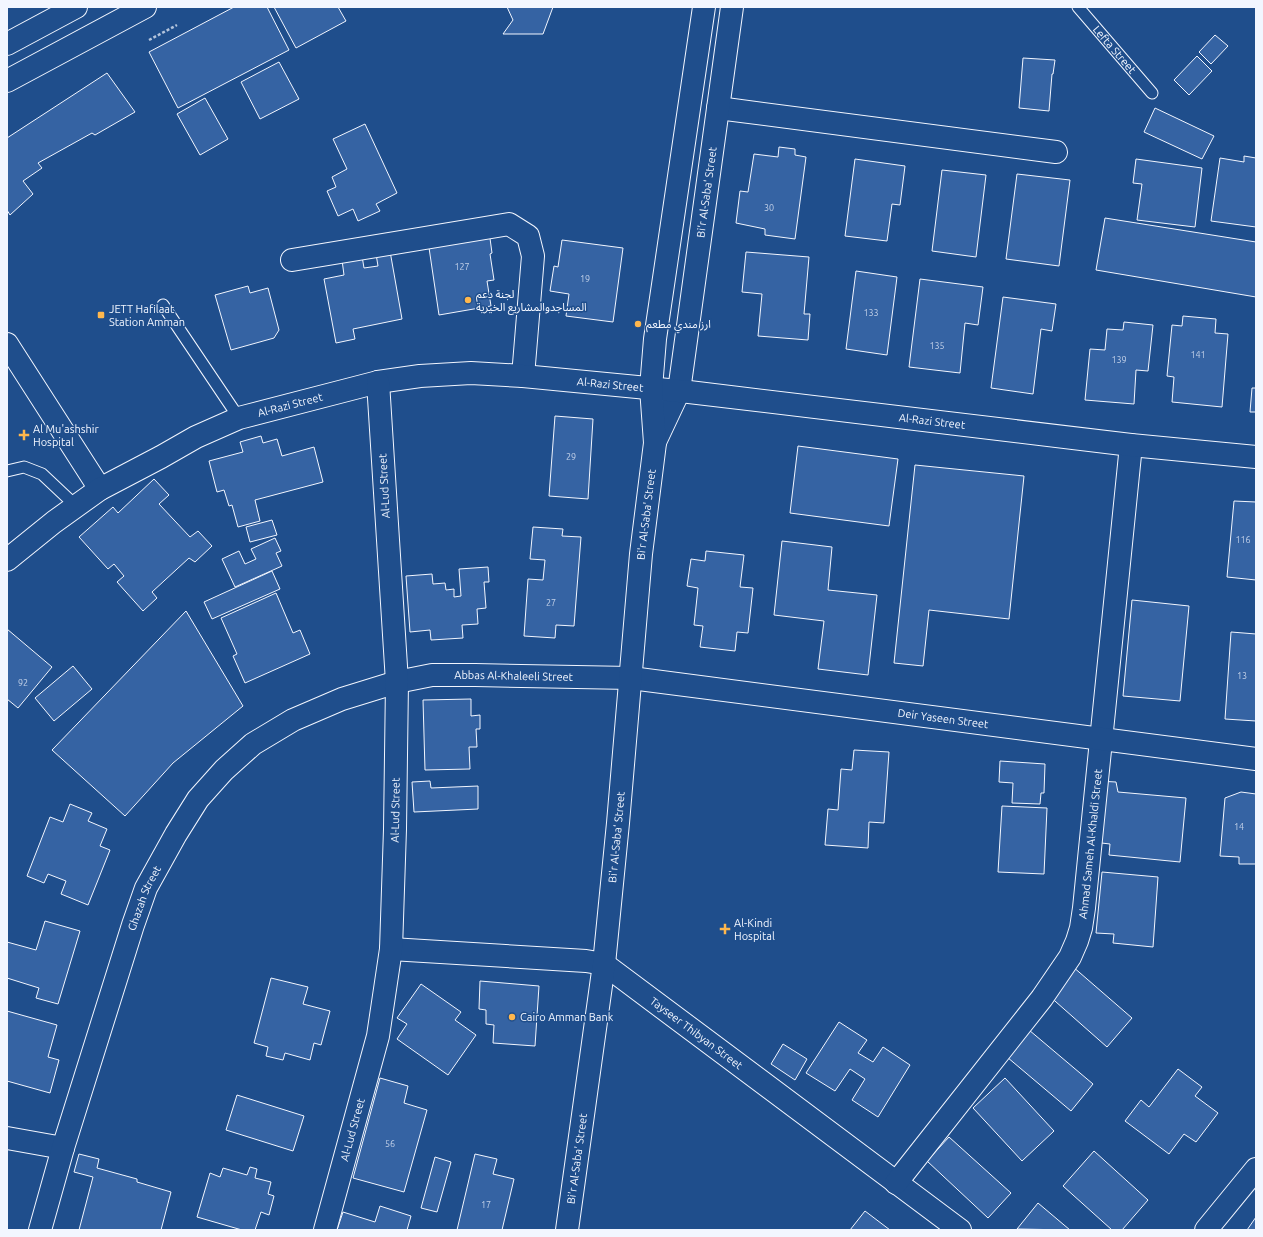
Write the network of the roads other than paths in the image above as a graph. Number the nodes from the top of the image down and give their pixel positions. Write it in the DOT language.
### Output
graph roads {
  1 [pos="76,7"];
  2 [pos="145,7"];
  3 [pos="704,7"];
  4 [pos="732,7"];
  5 [pos="1078,7"];
  6 [pos="7,44"];
  7 [pos="7,81"];
  8 [pos="1152,93"];
  9 [pos="718,108"];
  10 [pos="1056,152"];
  11 [pos="292,260"];
  12 [pos="163,305"];
  13 [pos="7,344"];
  14 [pos="523,376"];
  15 [pos="378,382"];
  16 [pos="651,388"];
  17 [pos="679,391"];
  18 [pos="239,418"];
  19 [pos="655,443"];
  20 [pos="1132,445"];
  21 [pos="1256,457"];
  22 [pos="7,471"];
  23 [pos="100,489"];
  24 [pos="76,506"];
  25 [pos="7,560"];
  26 [pos="631,678"];
  27 [pos="397,682"];
  28 [pos="1102,739"];
  29 [pos="1256,759"];
  30 [pos="391,949"];
  31 [pos="604,964"];
  32 [pos="7,1138"];
  33 [pos="63,1148"];
  34 [pos="1256,1169"];
  35 [pos="896,1183"];
  36 [pos="40,1230"];
  37 [pos="325,1230"];
  38 [pos="567,1230"];
  39 [pos="960,1230"];
  40 [pos="1206,1230"];
  1 -- 6 [label="street"];
  2 -- 7 [label="street"];
  3 -- 16 [label="street, Bi'r Al-Saba' Street"];
  4 -- 9 [label="street, Bi'r Al-Saba' Street"];
  5 -- 8 [label="lane, Lefta Street"];
  9 -- 10 [label="street"];
  9 -- 17 [label="street, Bi'r Al-Saba' Street"];
  11 -- 14 [label="street"];
  12 -- 18 [label="lane"];
  13 -- 23 [label="street"];
  14 -- 15 [label="street, Al-Razi Street"];
  14 -- 16 [label="street, Al-Razi Street"];
  15 -- 18 [label="street, Al-Razi Street"];
  15 -- 27 [label="street, Al-Lud Street"];
  16 -- 17 [label="street, Al-Razi Street"];
  16 -- 19 [label="street, Bi'r Al-Saba' Street"];
  17 -- 19 [label="street, Bi'r Al-Saba' Street"];
  17 -- 20 [label="street, Al-Razi Street"];
  18 -- 23 [label="street, Al-Razi Street"];
  19 -- 26 [label="street, Bi'r Al-Saba' Street"];
  20 -- 21 [label="street, Al-Razi Street"];
  20 -- 28 [label="street, Ahmad Sameh Al-Khaldi Street"];
  22 -- 24 [label="lane"];
  23 -- 24 [label="street, Al-Razi Street"];
  24 -- 25 [label="street, Al-Razi Street"];
  26 -- 27 [label="street, Abbas Al-Khaleeli Street"];
  26 -- 28 [label="street, Deir Yaseen Street"];
  26 -- 31 [label="street, Bi'r Al-Saba' Street"];
  27 -- 30 [label="street, Al-Lud Street"];
  27 -- 33 [label="street, Ghazah Street"];
  28 -- 29 [label="street, Deir Yaseen Street"];
  28 -- 35 [label="street, Ahmad Sameh Al-Khaldi Street"];
  30 -- 31 [label="street, Tayseer Thibyan Street"];
  30 -- 37 [label="street, Al-Lud Street"];
  31 -- 35 [label="street, Tayseer Thibyan Street"];
  31 -- 38 [label="street, Bi'r Al-Saba' Street"];
  32 -- 33 [label="street"];
  33 -- 36 [label="street, Ghazah Street"];
  34 -- 40 [label="street"];
  35 -- 39 [label="street, Tayseer Thibyan Street"];
}
